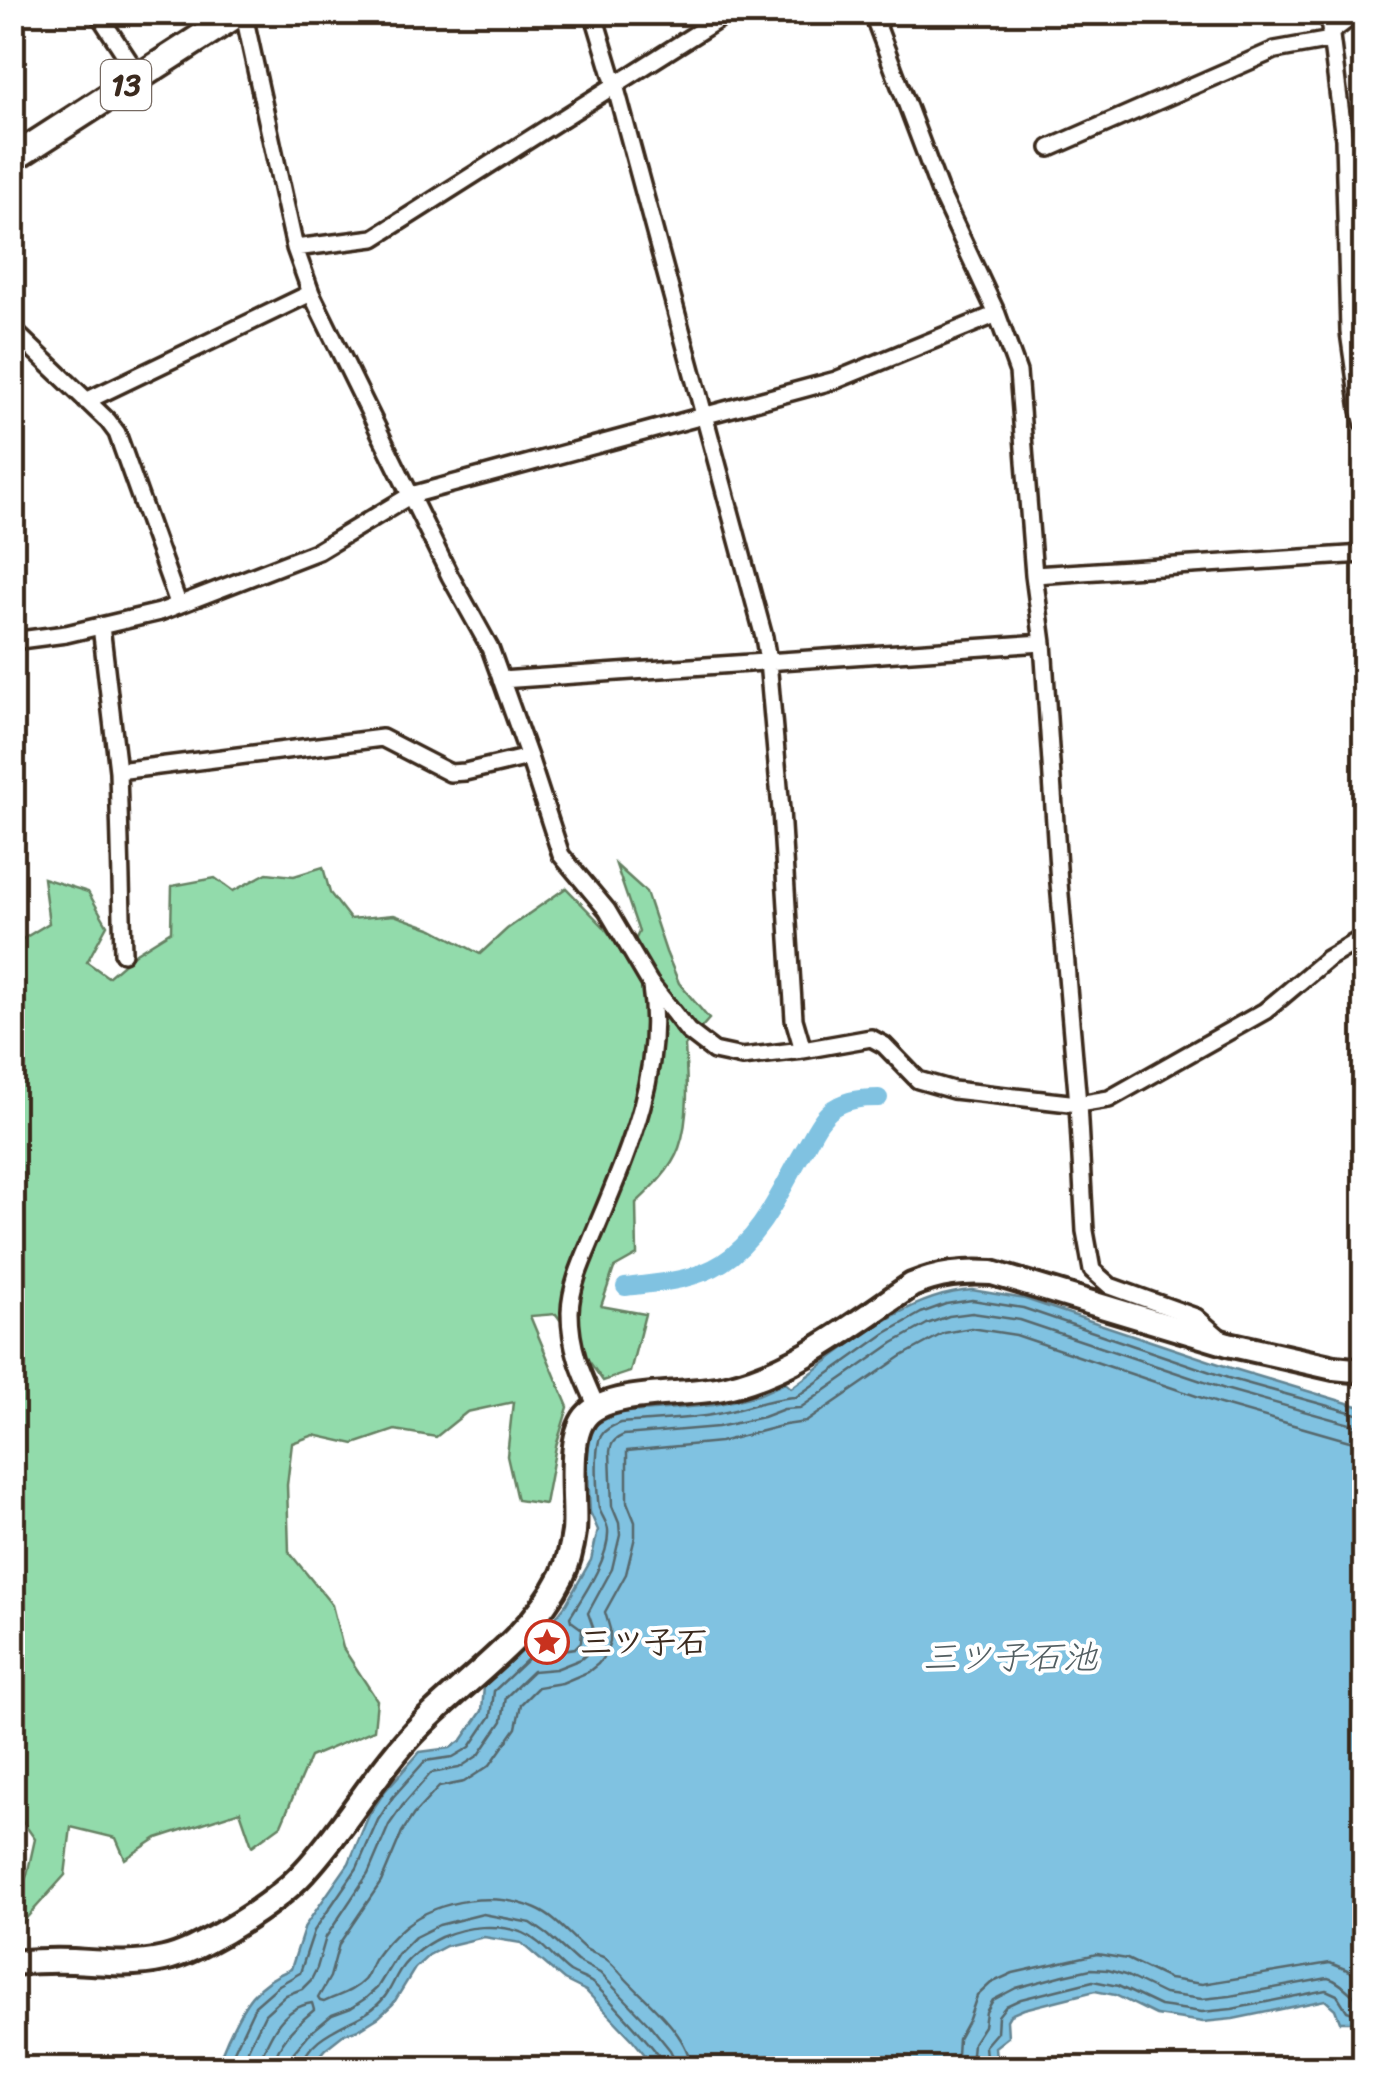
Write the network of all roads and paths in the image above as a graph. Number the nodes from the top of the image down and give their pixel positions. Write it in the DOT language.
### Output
graph roads {
  1 [pos="98,12"];
  2 [pos="593,12"];
  3 [pos="730,12"];
  4 [pos="872,12"];
  5 [pos="1328,12"];
  6 [pos="1358,12"];
  7 [pos="240,13"];
  8 [pos="1330,37"];
  9 [pos="139,76"];
  10 [pos="614,84"];
  11 [pos="1050,148"];
  12 [pos="12,159"];
  13 [pos="295,248"];
  14 [pos="311,292"];
  15 [pos="997,314"];
  16 [pos="12,329"];
  17 [pos="86,401"];
  18 [pos="704,414"];
  19 [pos="1364,424"];
  20 [pos="411,494"];
  21 [pos="1364,554"];
  22 [pos="1034,576"];
  23 [pos="178,603"];
  24 [pos="102,626"];
  25 [pos="12,641"];
  26 [pos="1043,642"];
  27 [pos="768,661"];
  28 [pos="502,680"];
  29 [pos="530,757"];
  30 [pos="118,771"];
  31 [pos="1364,937"];
  32 [pos="122,954"];
  33 [pos="650,984"];
  34 [pos="802,1050"];
  35 [pos="1078,1104"];
  36 [pos="1228,1344"];
  37 [pos="1364,1372"];
  38 [pos="597,1407"];
  39 [pos="12,1963"];
  1 -- 9 [label="street"];
  2 -- 10 [label="street"];
  3 -- 10 [label="street"];
  4 -- 15 [label="street"];
  5 -- 8 [label="street"];
  6 -- 8 [label="street"];
  7 -- 9 [label="main road, 13"];
  7 -- 13 [label="street"];
  8 -- 11 [label="street"];
  8 -- 19 [label="street"];
  9 -- 12 [label="main road, 13"];
  10 -- 13 [label="street"];
  10 -- 18 [label="street"];
  13 -- 14 [label="street"];
  14 -- 17 [label="street"];
  14 -- 20 [label="street"];
  15 -- 18 [label="street"];
  15 -- 22 [label="street"];
  16 -- 17 [label="street"];
  17 -- 23 [label="street"];
  18 -- 20 [label="street"];
  18 -- 27 [label="street"];
  20 -- 23 [label="street"];
  20 -- 28 [label="street"];
  21 -- 22 [label="street"];
  22 -- 26 [label="street"];
  23 -- 24 [label="street"];
  24 -- 25 [label="street"];
  24 -- 30 [label="street"];
  26 -- 27 [label="street"];
  26 -- 35 [label="street"];
  27 -- 28 [label="street"];
  27 -- 34 [label="street"];
  28 -- 29 [label="street"];
  29 -- 30 [label="street"];
  29 -- 33 [label="street"];
  30 -- 32 [label="street"];
  31 -- 35 [label="street"];
  33 -- 34 [label="street"];
  33 -- 38 [label="street"];
  34 -- 35 [label="street"];
  35 -- 36 [label="street"];
  36 -- 37 [label="street"];
  36 -- 38 [label="street"];
  38 -- 39 [label="street"];
}
